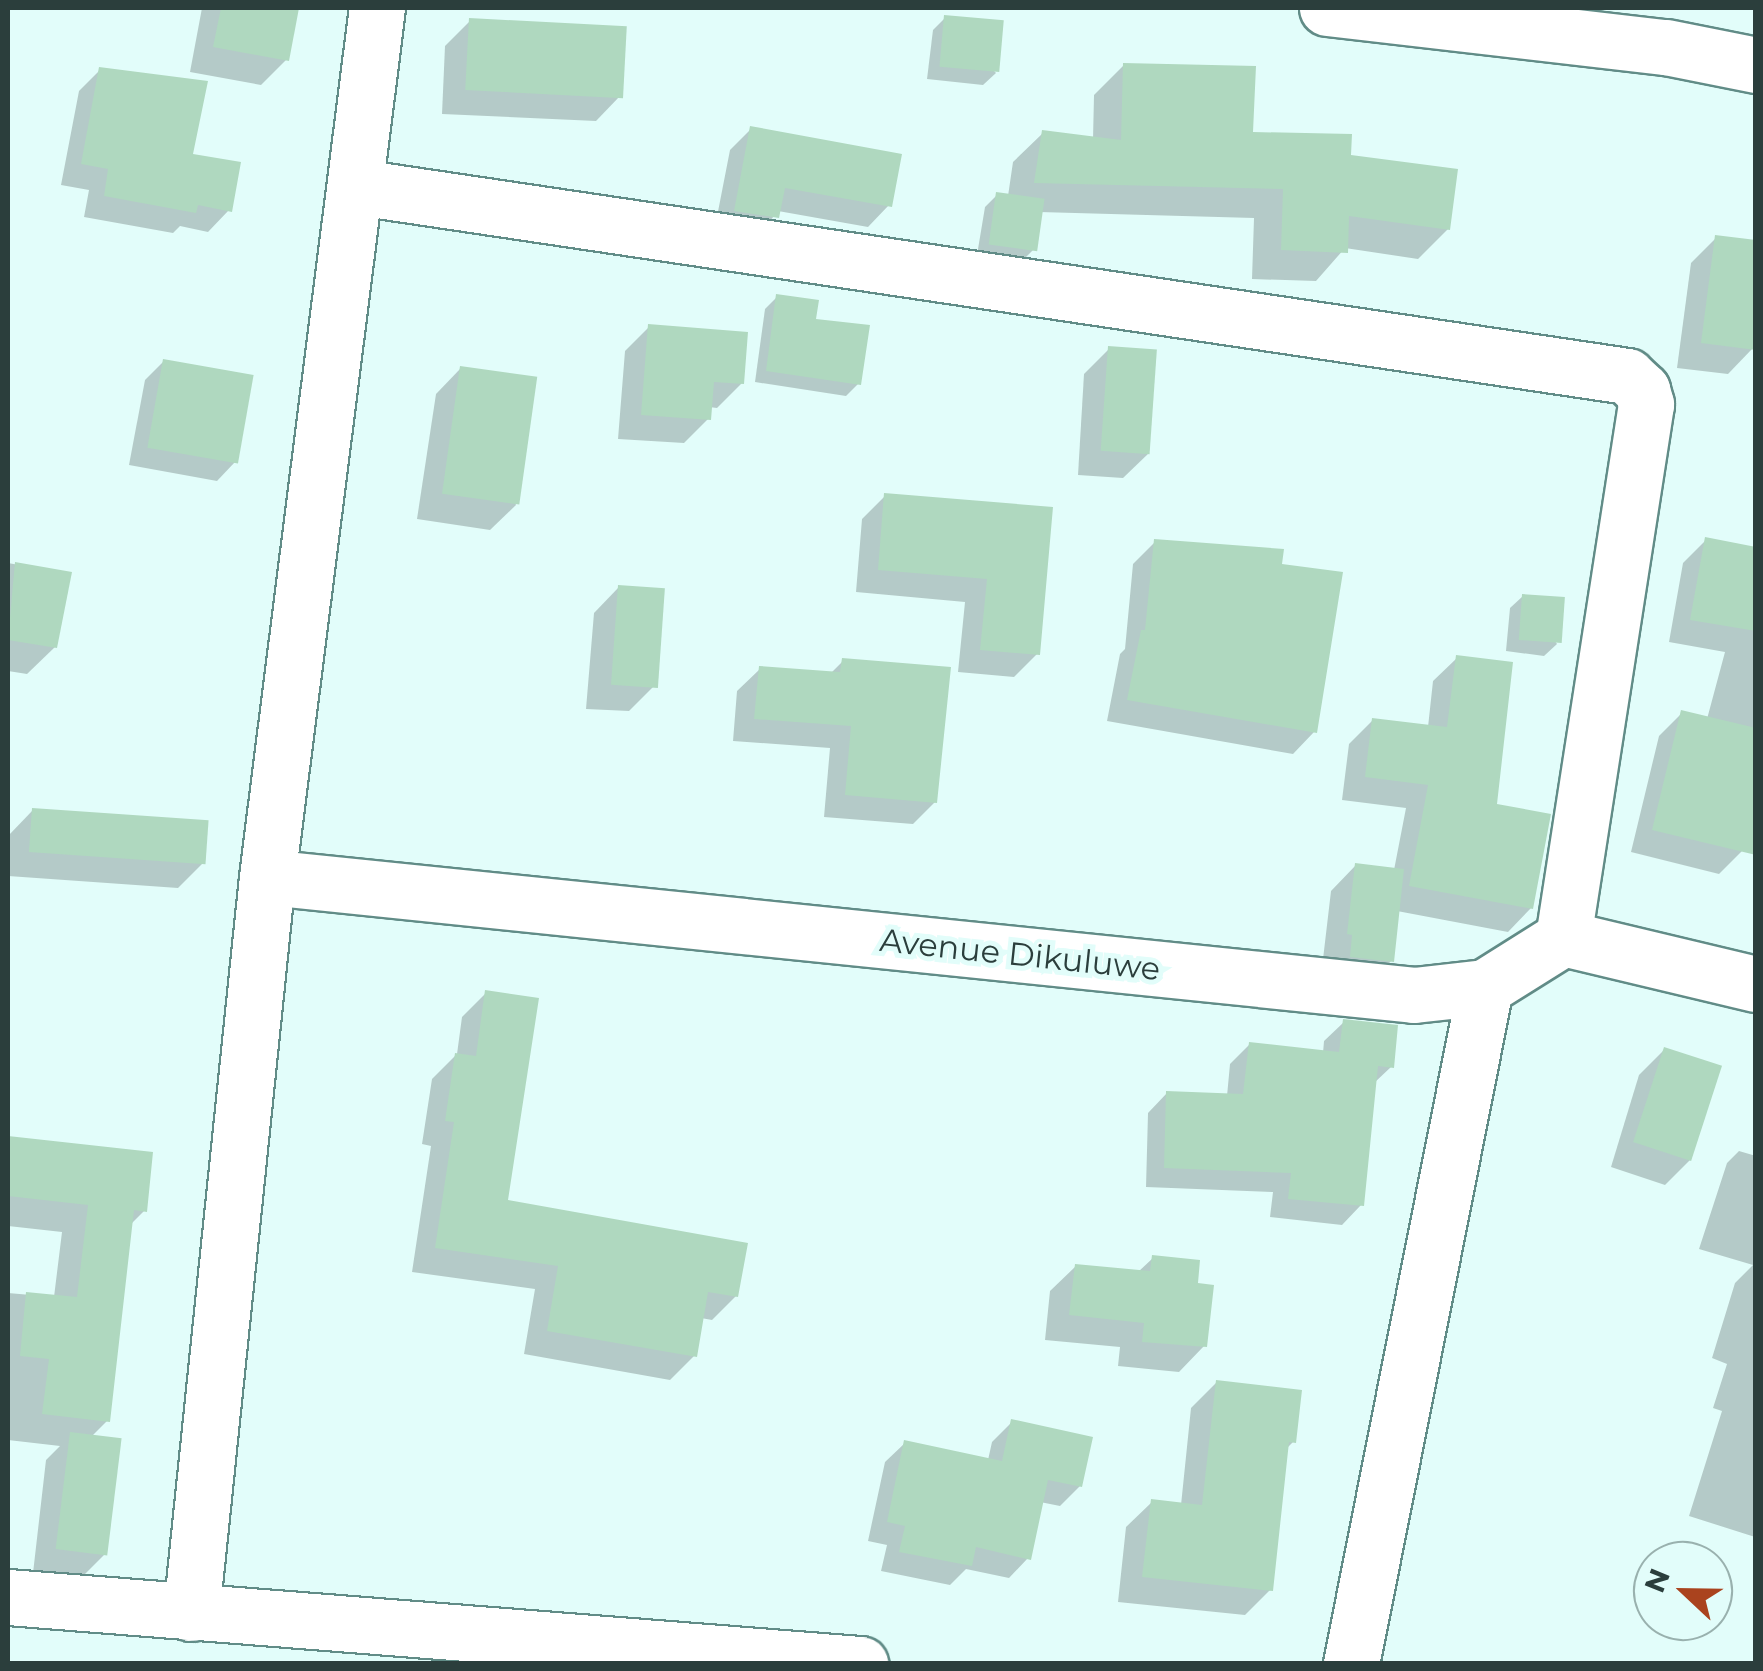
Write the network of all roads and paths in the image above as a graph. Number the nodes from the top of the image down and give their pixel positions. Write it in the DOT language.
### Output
graph roads {
  1 [pos="378,8"];
  2 [pos="1328,8"];
  3 [pos="1756,66"];
  4 [pos="358,187"];
  5 [pos="267,878"];
  6 [pos="1564,938"];
  7 [pos="1756,984"];
  8 [pos="1485,987"];
  9 [pos="8,1597"];
  10 [pos="191,1613"];
  11 [pos="534,1651"];
  12 [pos="860,1664"];
  13 [pos="1351,1664"];
  1 -- 4 [label="street"];
  2 -- 3 [label="street"];
  4 -- 5 [label="street"];
  4 -- 6 [label="street"];
  5 -- 8 [label="street, Avenue Dikuluwe"];
  5 -- 10 [label="street"];
  6 -- 7 [label="street"];
  6 -- 8 [label="street, Avenue Dikuluwe"];
  8 -- 13 [label="street"];
  9 -- 10 [label="street"];
  10 -- 11 [label="street"];
  11 -- 12 [label="street"];
}
